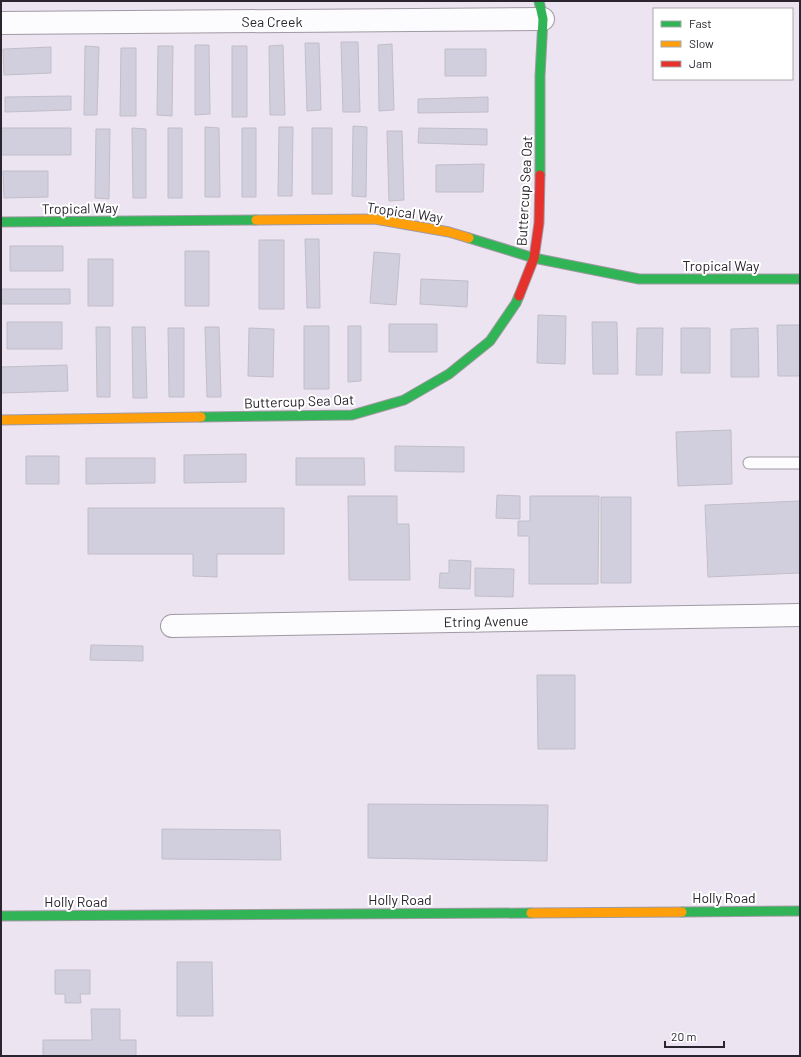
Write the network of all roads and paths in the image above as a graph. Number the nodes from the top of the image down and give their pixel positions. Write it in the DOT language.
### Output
graph roads {
  1 [pos="541,10"];
  2 [pos="1,23"];
  3 [pos="1,222"];
  4 [pos="534,258"];
  5 [pos="800,279"];
  6 [pos="1,420"];
  7 [pos="800,463"];
  8 [pos="749,464"];
  9 [pos="800,615"];
  10 [pos="172,626"];
  11 [pos="800,911"];
  12 [pos="1,916"];
  1 -- 2 [label="street, Sea Creek"];
  1 -- 4 [label="street, Buttercup Sea Oat"];
  3 -- 4 [label="street, Tropical Way"];
  4 -- 5 [label="street, Tropical Way"];
  4 -- 6 [label="street, Buttercup Sea Oat"];
  7 -- 8 [label="lane"];
  9 -- 10 [label="street, Etring Avenue"];
  11 -- 12 [label="street, Holly Road"];
}
